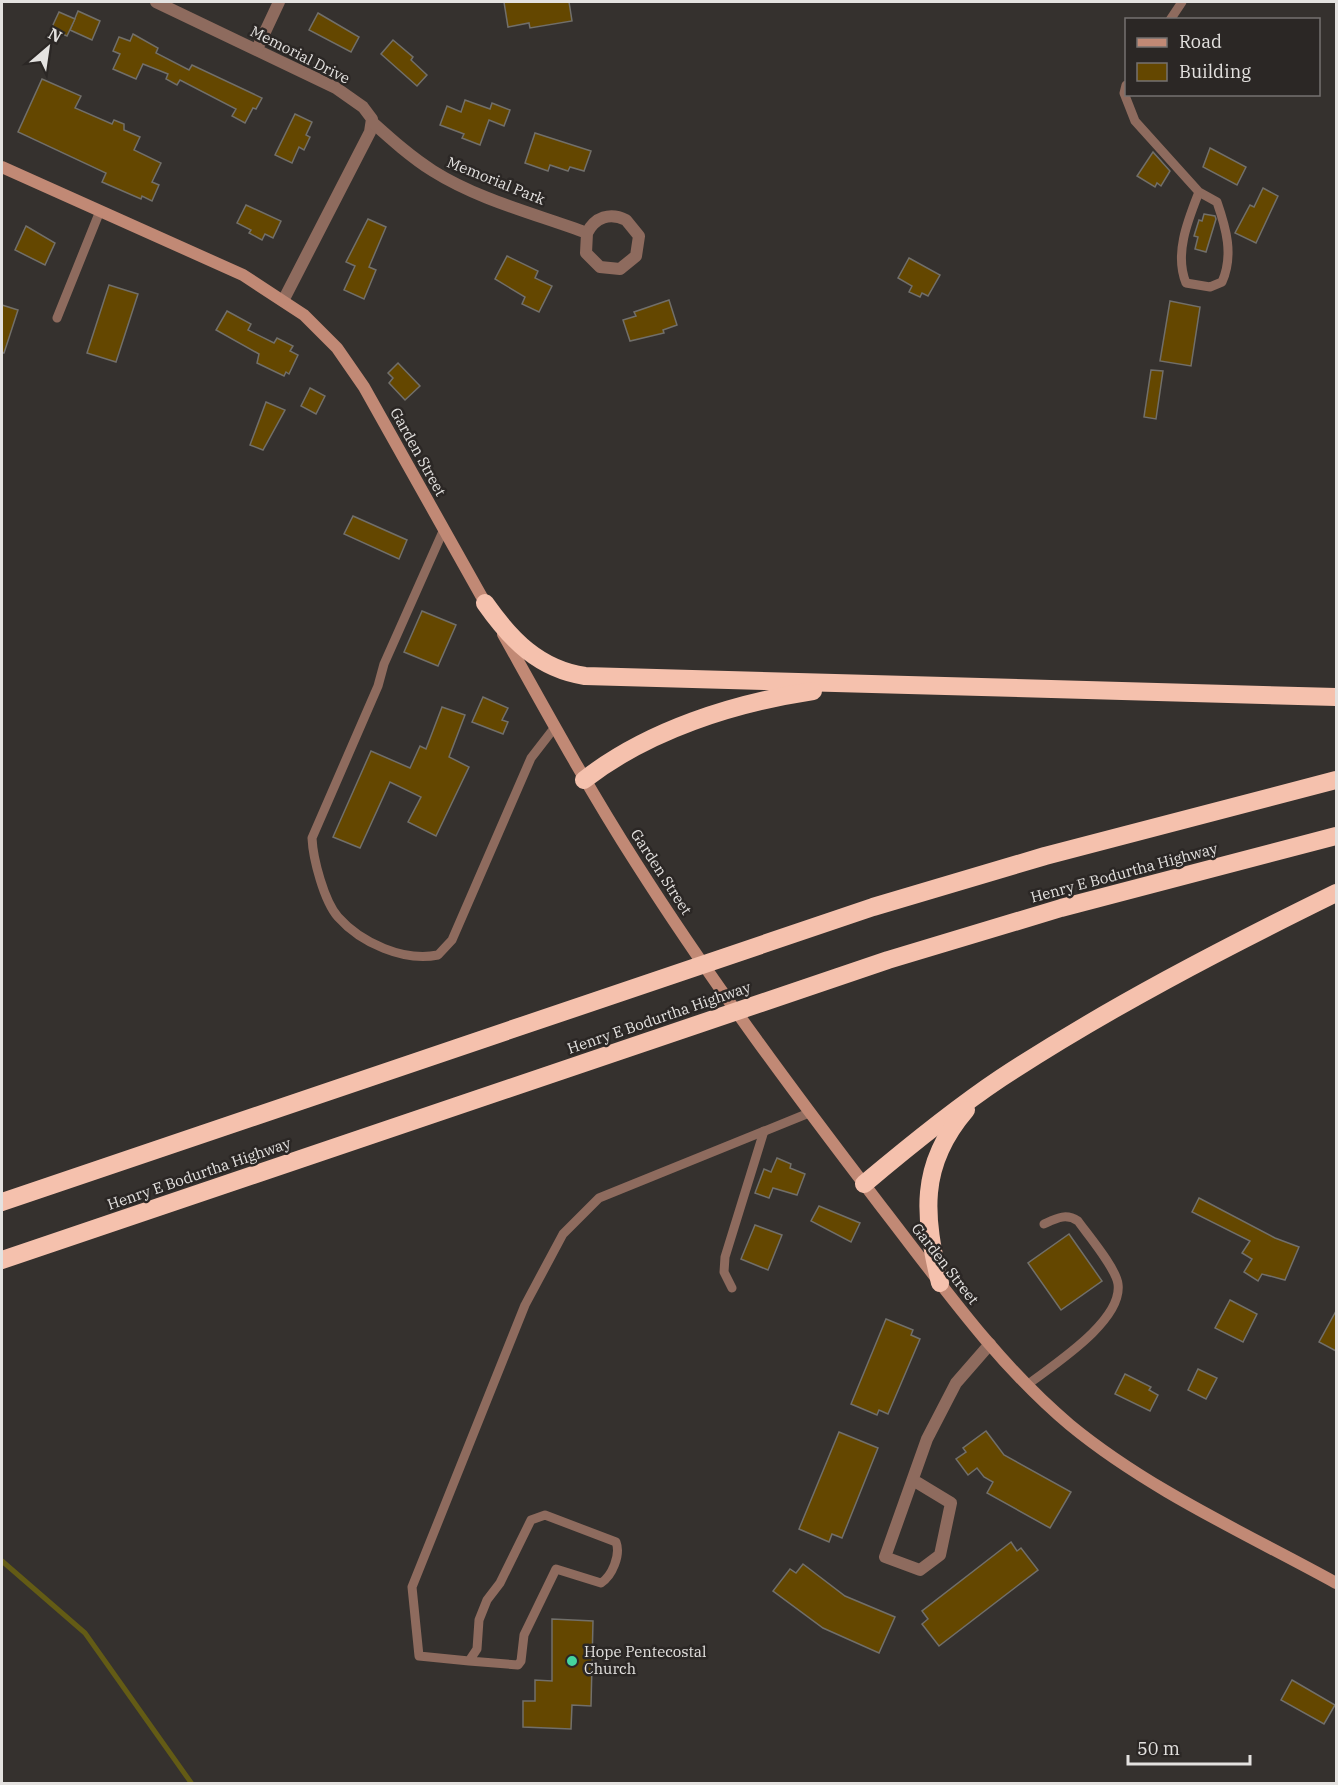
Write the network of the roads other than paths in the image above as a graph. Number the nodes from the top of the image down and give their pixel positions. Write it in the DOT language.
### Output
graph roads {
  1 [pos="156,2"];
  2 [pos="279,2"];
  3 [pos="1182,2"];
  4 [pos="1171,18"];
  5 [pos="257,49"];
  6 [pos="1125,96"];
  7 [pos="372,122"];
  8 [pos="2,167"];
  9 [pos="1199,192"];
  10 [pos="100,211"];
  11 [pos="587,233"];
  12 [pos="284,299"];
  13 [pos="57,318"];
  14 [pos="444,529"];
  15 [pos="485,603"];
  16 [pos="898,686"];
  17 [pos="1336,697"];
  18 [pos="555,727"];
  19 [pos="584,780"];
  20 [pos="1336,780"];
  21 [pos="1336,836"];
  22 [pos="1336,893"];
  23 [pos="1000,1078"];
  24 [pos="809,1113"];
  25 [pos="764,1131"];
  26 [pos="864,1184"];
  27 [pos="2,1202"];
  28 [pos="1044,1224"];
  29 [pos="2,1260"];
  30 [pos="940,1283"];
  31 [pos="732,1288"];
  32 [pos="990,1344"];
  33 [pos="1027,1385"];
  34 [pos="913,1480"];
  35 [pos="1336,1583"];
  36 [pos="469,1661"];
  1 -- 5 [label="street, Memorial Drive"];
  2 -- 5 [label="street"];
  3 -- 4 [label="lane"];
  5 -- 7 [label="street, Memorial Drive"];
  6 -- 9 [label="lane"];
  7 -- 11 [label="street, Memorial Park"];
  7 -- 12 [label="street"];
  8 -- 10 [label="street, Garden Street"];
  9 -- 9 [label="lane"];
  10 -- 12 [label="street, Garden Street"];
  10 -- 13 [label="lane"];
  11 -- 11 [label="street"];
  12 -- 14 [label="street, Garden Street"];
  14 -- 15 [label="street, Garden Street"];
  14 -- 18 [label="lane"];
  15 -- 16 [label="highway"];
  15 -- 18 [label="street, Garden Street"];
  16 -- 17 [label="highway"];
  16 -- 19 [label="highway"];
  18 -- 19 [label="street, Garden Street"];
  19 -- 24 [label="street, Garden Street"];
  20 -- 27 [label="highway"];
  21 -- 29 [label="highway, Henry E Bodurtha Highway"];
  22 -- 23 [label="highway"];
  23 -- 26 [label="highway"];
  23 -- 30 [label="highway"];
  24 -- 25 [label="lane"];
  24 -- 26 [label="street, Garden Street"];
  25 -- 31 [label="lane"];
  25 -- 36 [label="lane"];
  26 -- 30 [label="street, Garden Street"];
  28 -- 33 [label="lane"];
  30 -- 32 [label="street, Garden Street"];
  32 -- 33 [label="street, Garden Street"];
  32 -- 34 [label="street"];
  33 -- 35 [label="street, Garden Street"];
  34 -- 34 [label="street"];
  36 -- 36 [label="lane"];
}
